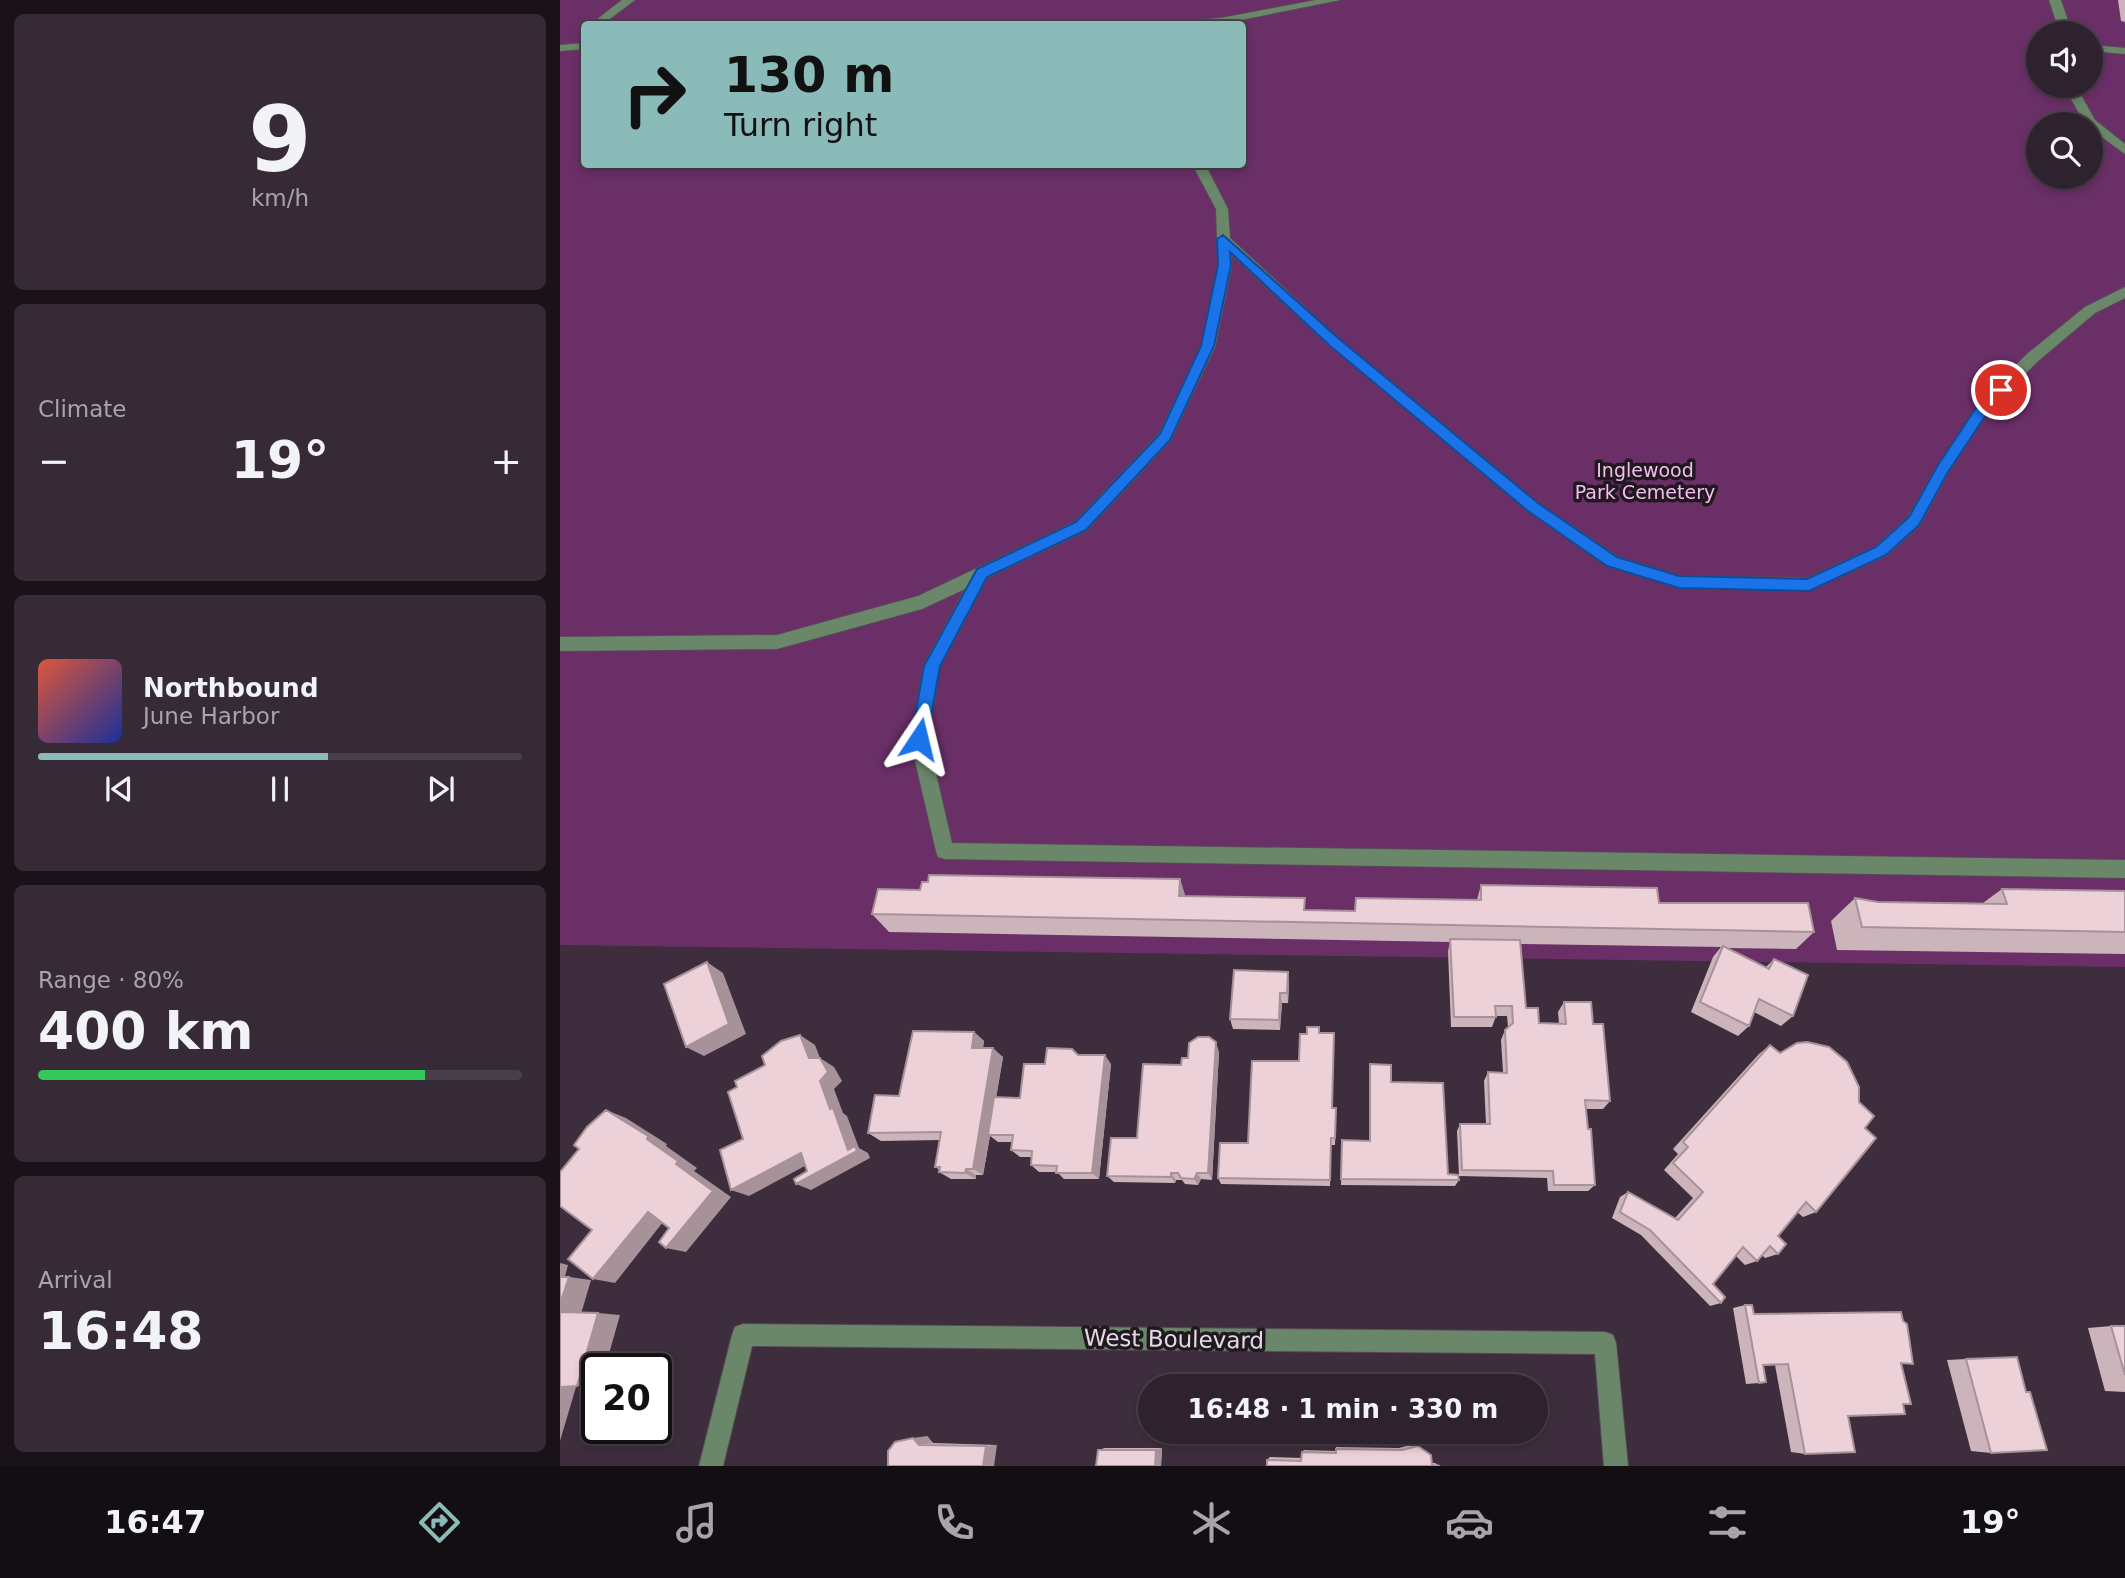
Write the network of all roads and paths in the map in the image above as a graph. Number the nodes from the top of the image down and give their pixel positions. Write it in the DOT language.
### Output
graph roads {
  1 [pos="629,0"];
  2 [pos="1334,0"];
  3 [pos="2055,0"];
  4 [pos="600,21"];
  5 [pos="1221,21"];
  6 [pos="2062,21"];
  7 [pos="581,35"];
  8 [pos="581,46"];
  9 [pos="563,47"];
  10 [pos="2103,49"];
  11 [pos="2125,51"];
  12 [pos="2077,98"];
  13 [pos="2125,150"];
  14 [pos="1200,168"];
  15 [pos="1223,239"];
  16 [pos="2125,292"];
  17 [pos="982,573"];
  18 [pos="560,644"];
  19 [pos="2125,869"];
  20 [pos="711,1466"];
  21 [pos="1616,1466"];
  1 -- 4 [label="street"];
  2 -- 5 [label="street"];
  3 -- 6 [label="street"];
  7 -- 9 [label="street"];
  8 -- 9 [label="street"];
  10 -- 11 [label="street"];
  12 -- 13 [label="street"];
  14 -- 15 [label="street"];
  15 -- 16 [label="street"];
  15 -- 17 [label="street"];
  17 -- 18 [label="street"];
  17 -- 19 [label="street"];
  20 -- 21 [label="street, West Boulevard"];
}
